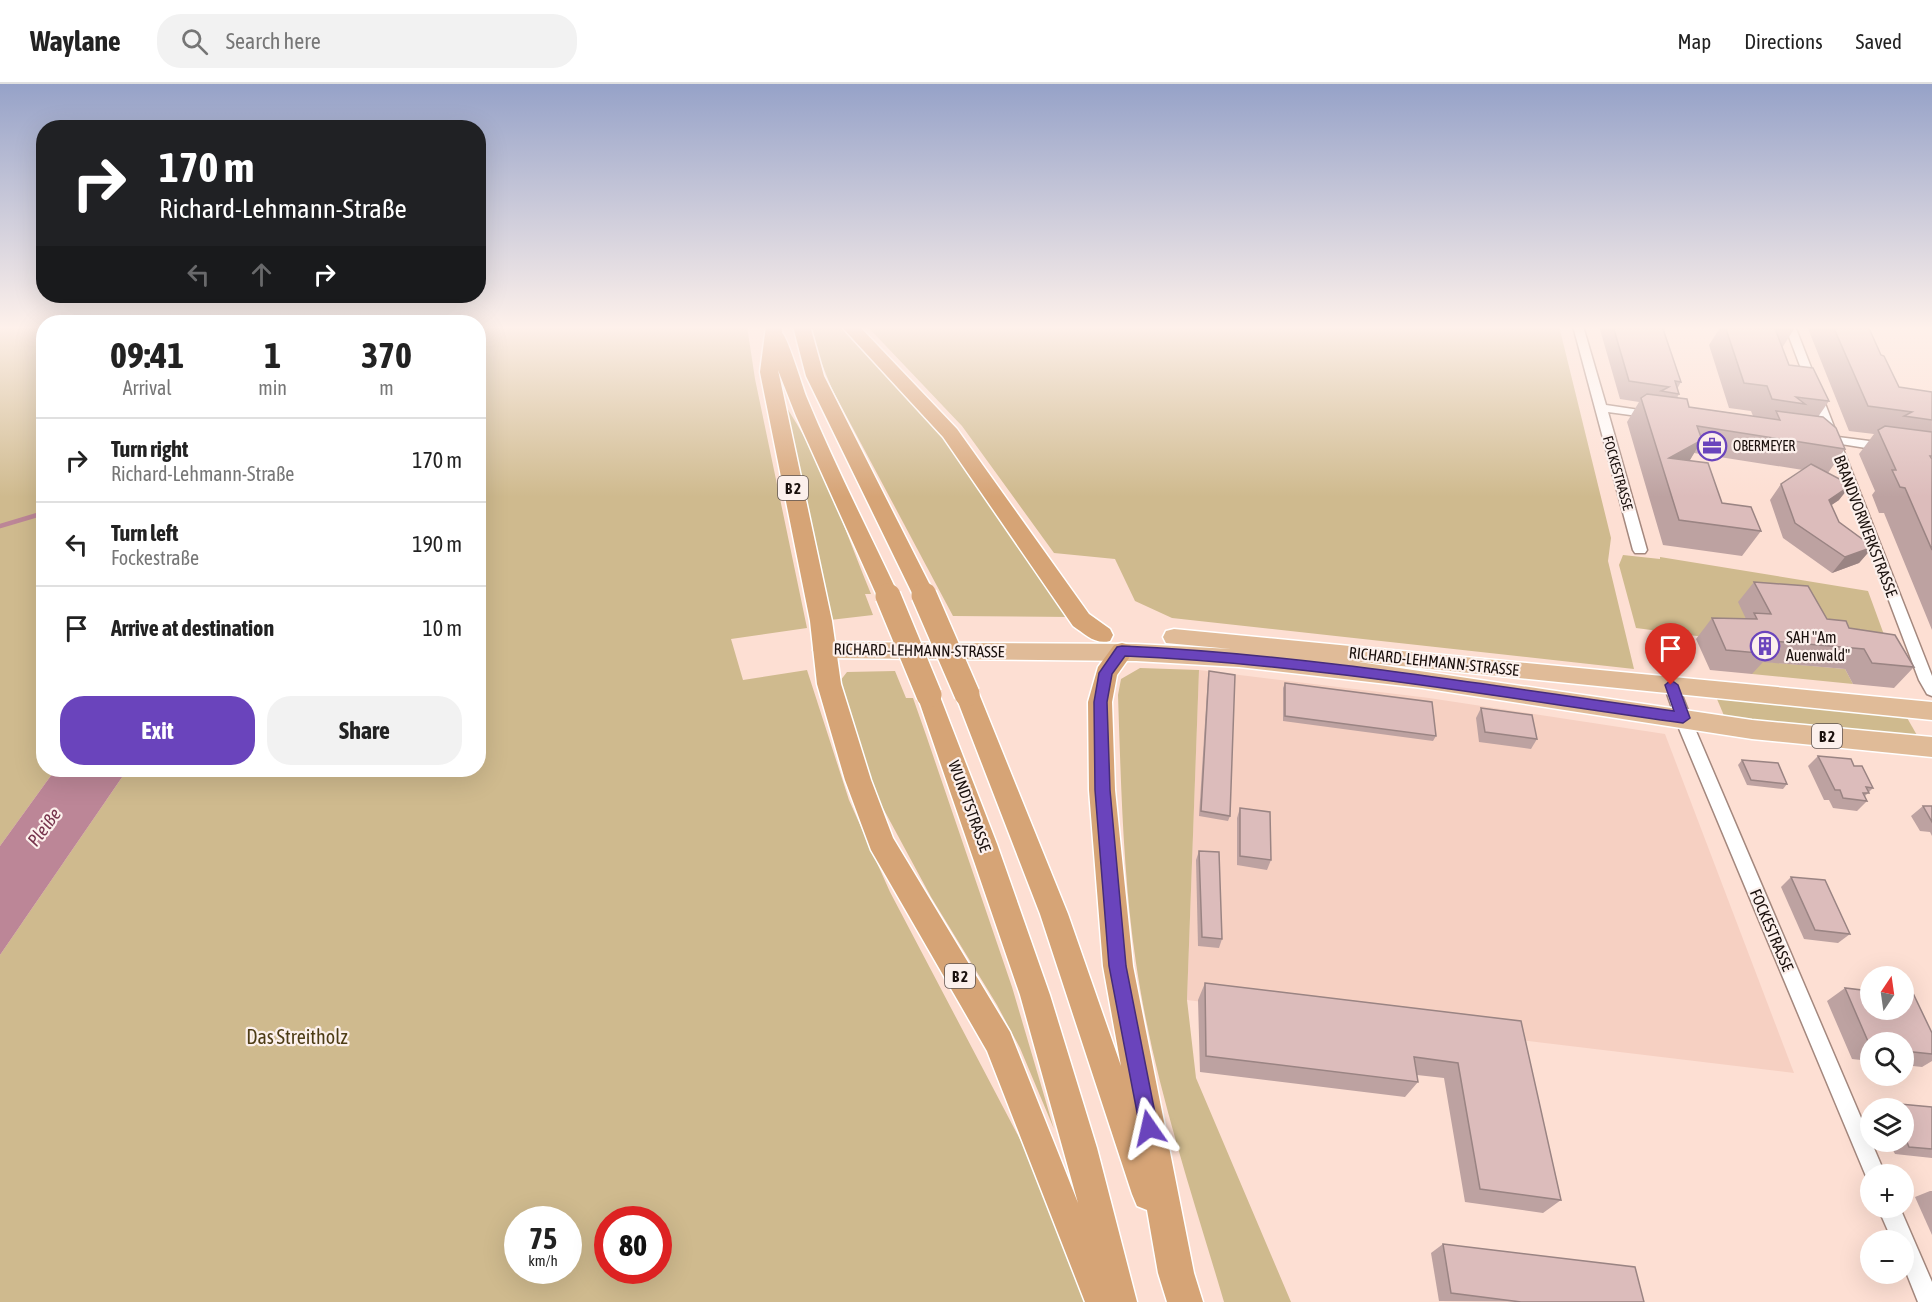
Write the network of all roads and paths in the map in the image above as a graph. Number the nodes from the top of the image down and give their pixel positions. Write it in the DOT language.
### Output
graph roads {
  1 [pos="771,383"];
  2 [pos="791,383"];
  3 [pos="819,383"];
  4 [pos="903,383"];
  5 [pos="1593,383"];
  6 [pos="1811,383"];
  7 [pos="1600,408"];
  8 [pos="1669,417"];
  9 [pos="1808,435"];
  10 [pos="1832,439"];
  11 [pos="1901,450"];
  12 [pos="1640,550"];
  13 [pos="1112,643"];
  14 [pos="825,650"];
  15 [pos="1671,685"];
  16 [pos="1932,690"];
  17 [pos="1932,711"];
  18 [pos="1683,718"];
  19 [pos="1932,747"];
  20 [pos="1871,1164"];
  21 [pos="1914,1267"];
  22 [pos="1180,1288"];
  23 [pos="1103,1302"];
  24 [pos="1119,1302"];
  25 [pos="1929,1302"];
  1 -- 14 [label="highway, B 2"];
  2 -- 24 [label="highway, WUNDTSTRASSE, bridge"];
  3 -- 22 [label="highway, bridge"];
  4 -- 13 [label="highway"];
  5 -- 7 [label="street, FOCKESTRASSE"];
  6 -- 10 [label="street, BRANDVORWERKSTRASSE"];
  7 -- 8 [label="street"];
  7 -- 12 [label="street, FOCKESTRASSE"];
  9 -- 10 [label="street"];
  10 -- 11 [label="street"];
  10 -- 16 [label="street, BRANDVORWERKSTRASSE"];
  13 -- 14 [label="main road, RICHARD-LEHMANN-STRASSE / B 2"];
  13 -- 15 [label="main road, RICHARD-LEHMANN-STRASSE / B 2"];
  13 -- 18 [label="main road, RICHARD-LEHMANN-STRASSE / B 2"];
  13 -- 22 [label="highway"];
  14 -- 23 [label="highway, B 2"];
  15 -- 17 [label="main road, RICHARD-LEHMANN-STRASSE / B 2"];
  15 -- 18 [label="street, FOCKESTRASSE"];
  18 -- 19 [label="main road, RICHARD-LEHMANN-STRASSE / B 2"];
  18 -- 20 [label="street, FOCKESTRASSE"];
  21 -- 25 [label="street"];
}
